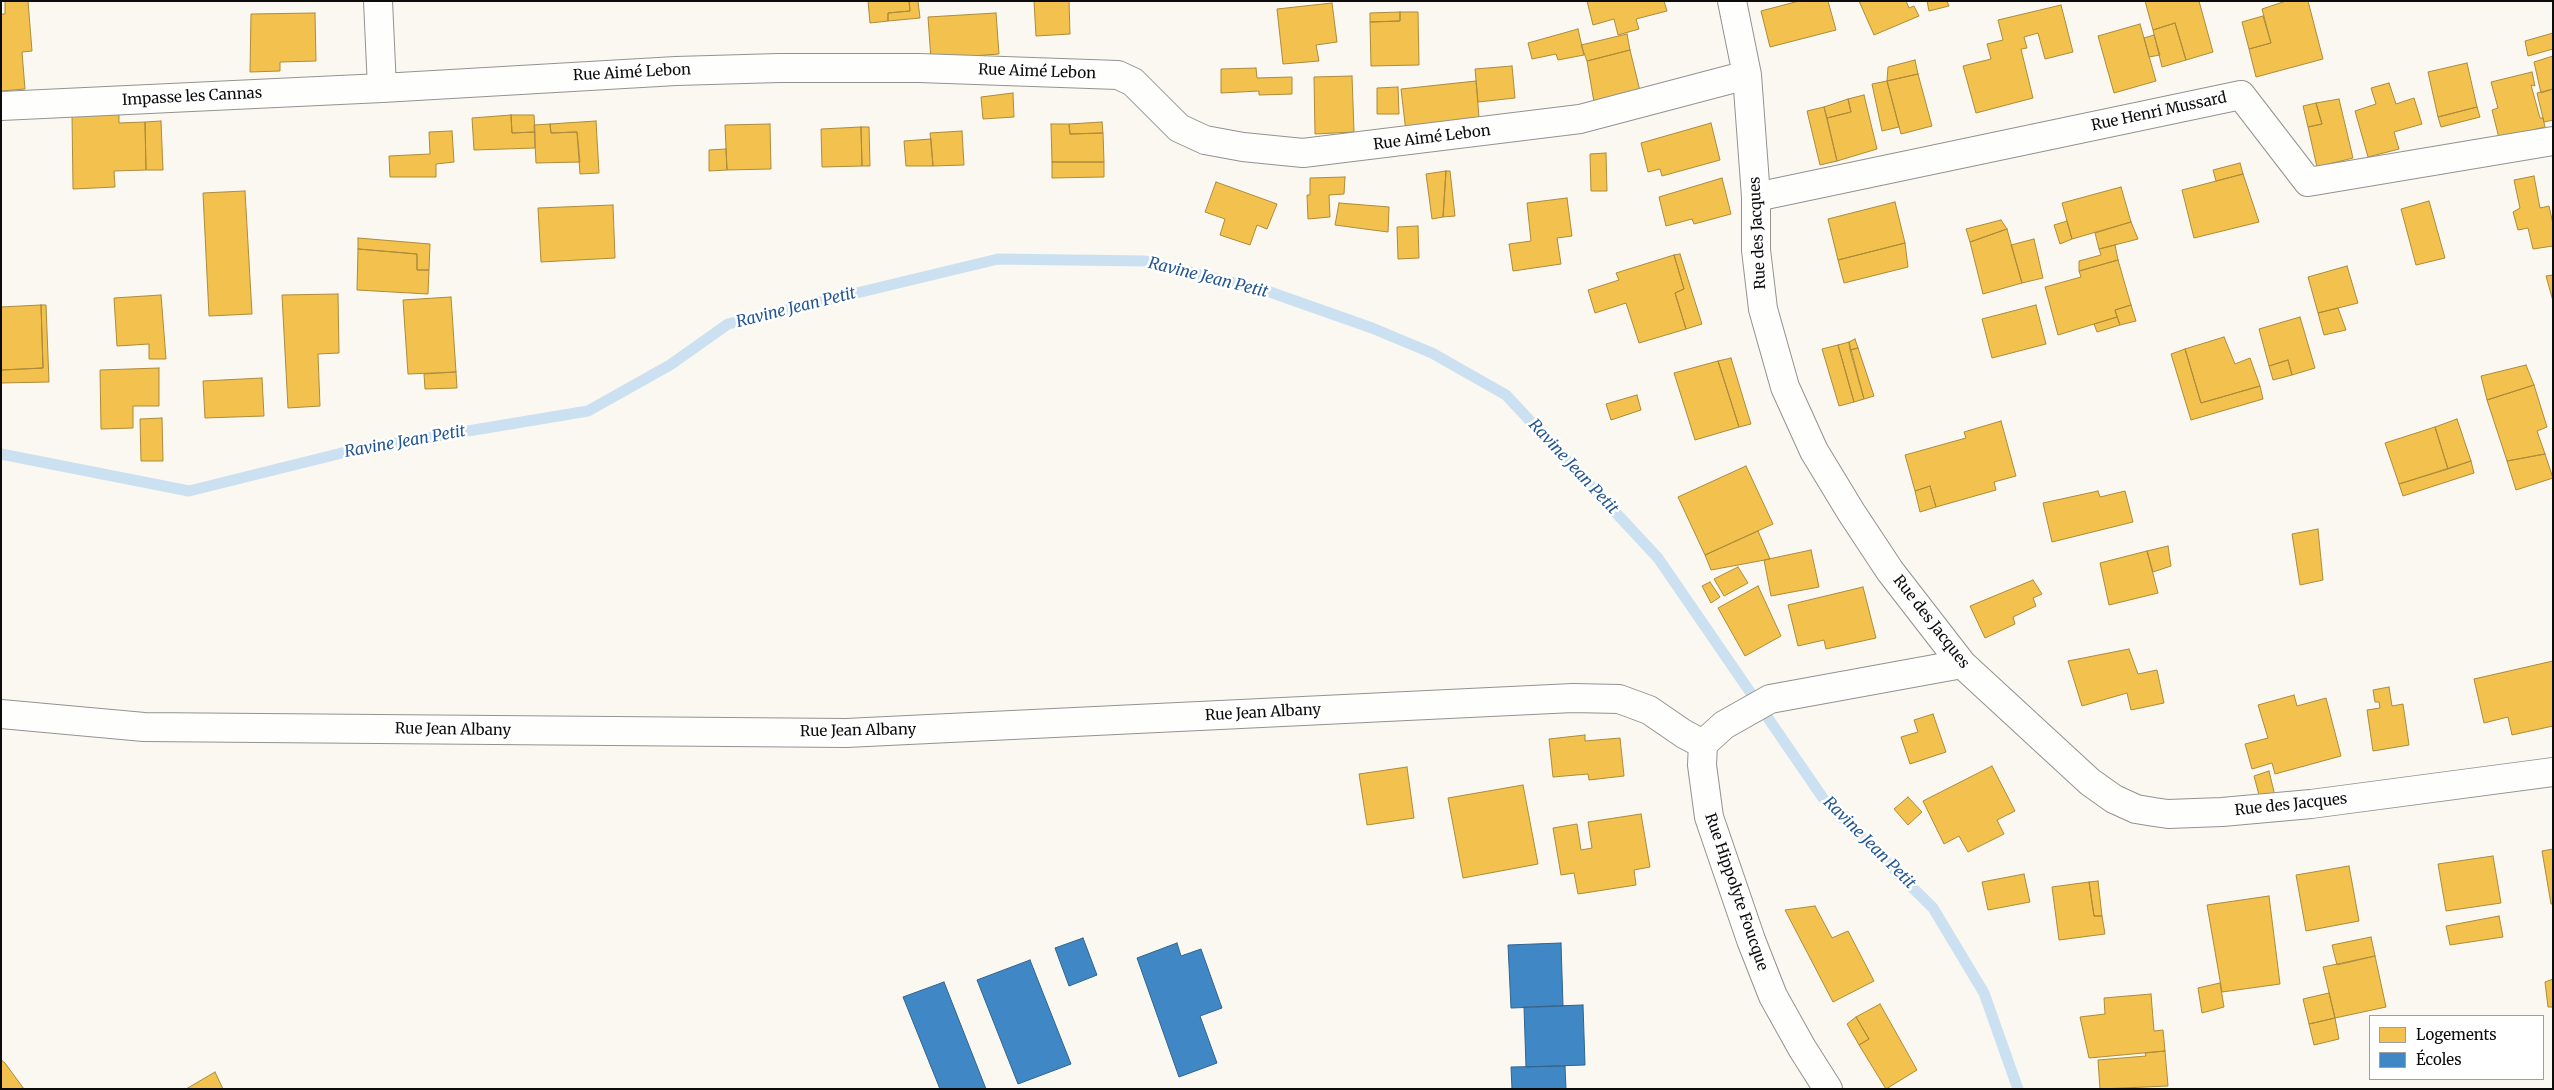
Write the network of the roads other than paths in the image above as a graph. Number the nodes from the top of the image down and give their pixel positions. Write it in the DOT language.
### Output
graph roads {
  1 [pos="378,1"];
  2 [pos="1732,1"];
  3 [pos="1747,75"];
  4 [pos="382,88"];
  5 [pos="1,106"];
  6 [pos="2553,141"];
  7 [pos="1756,198"];
  8 [pos="1962,664"];
  9 [pos="1,714"];
  10 [pos="1703,744"];
  11 [pos="2553,772"];
  12 [pos="1828,1089"];
  1 -- 4 [label="street"];
  2 -- 3 [label="street, Rue des Jacques"];
  3 -- 4 [label="street, Rue Aimé Lebon"];
  3 -- 7 [label="street, Rue des Jacques"];
  4 -- 5 [label="street, Impasse les Cannas"];
  6 -- 7 [label="street, Rue Henri Mussard"];
  7 -- 8 [label="street, Rue des Jacques"];
  8 -- 10 [label="street"];
  8 -- 11 [label="street, Rue des Jacques"];
  9 -- 10 [label="street, Rue Jean Albany"];
  10 -- 12 [label="street, Rue Hippolyte Foucque"];
}
